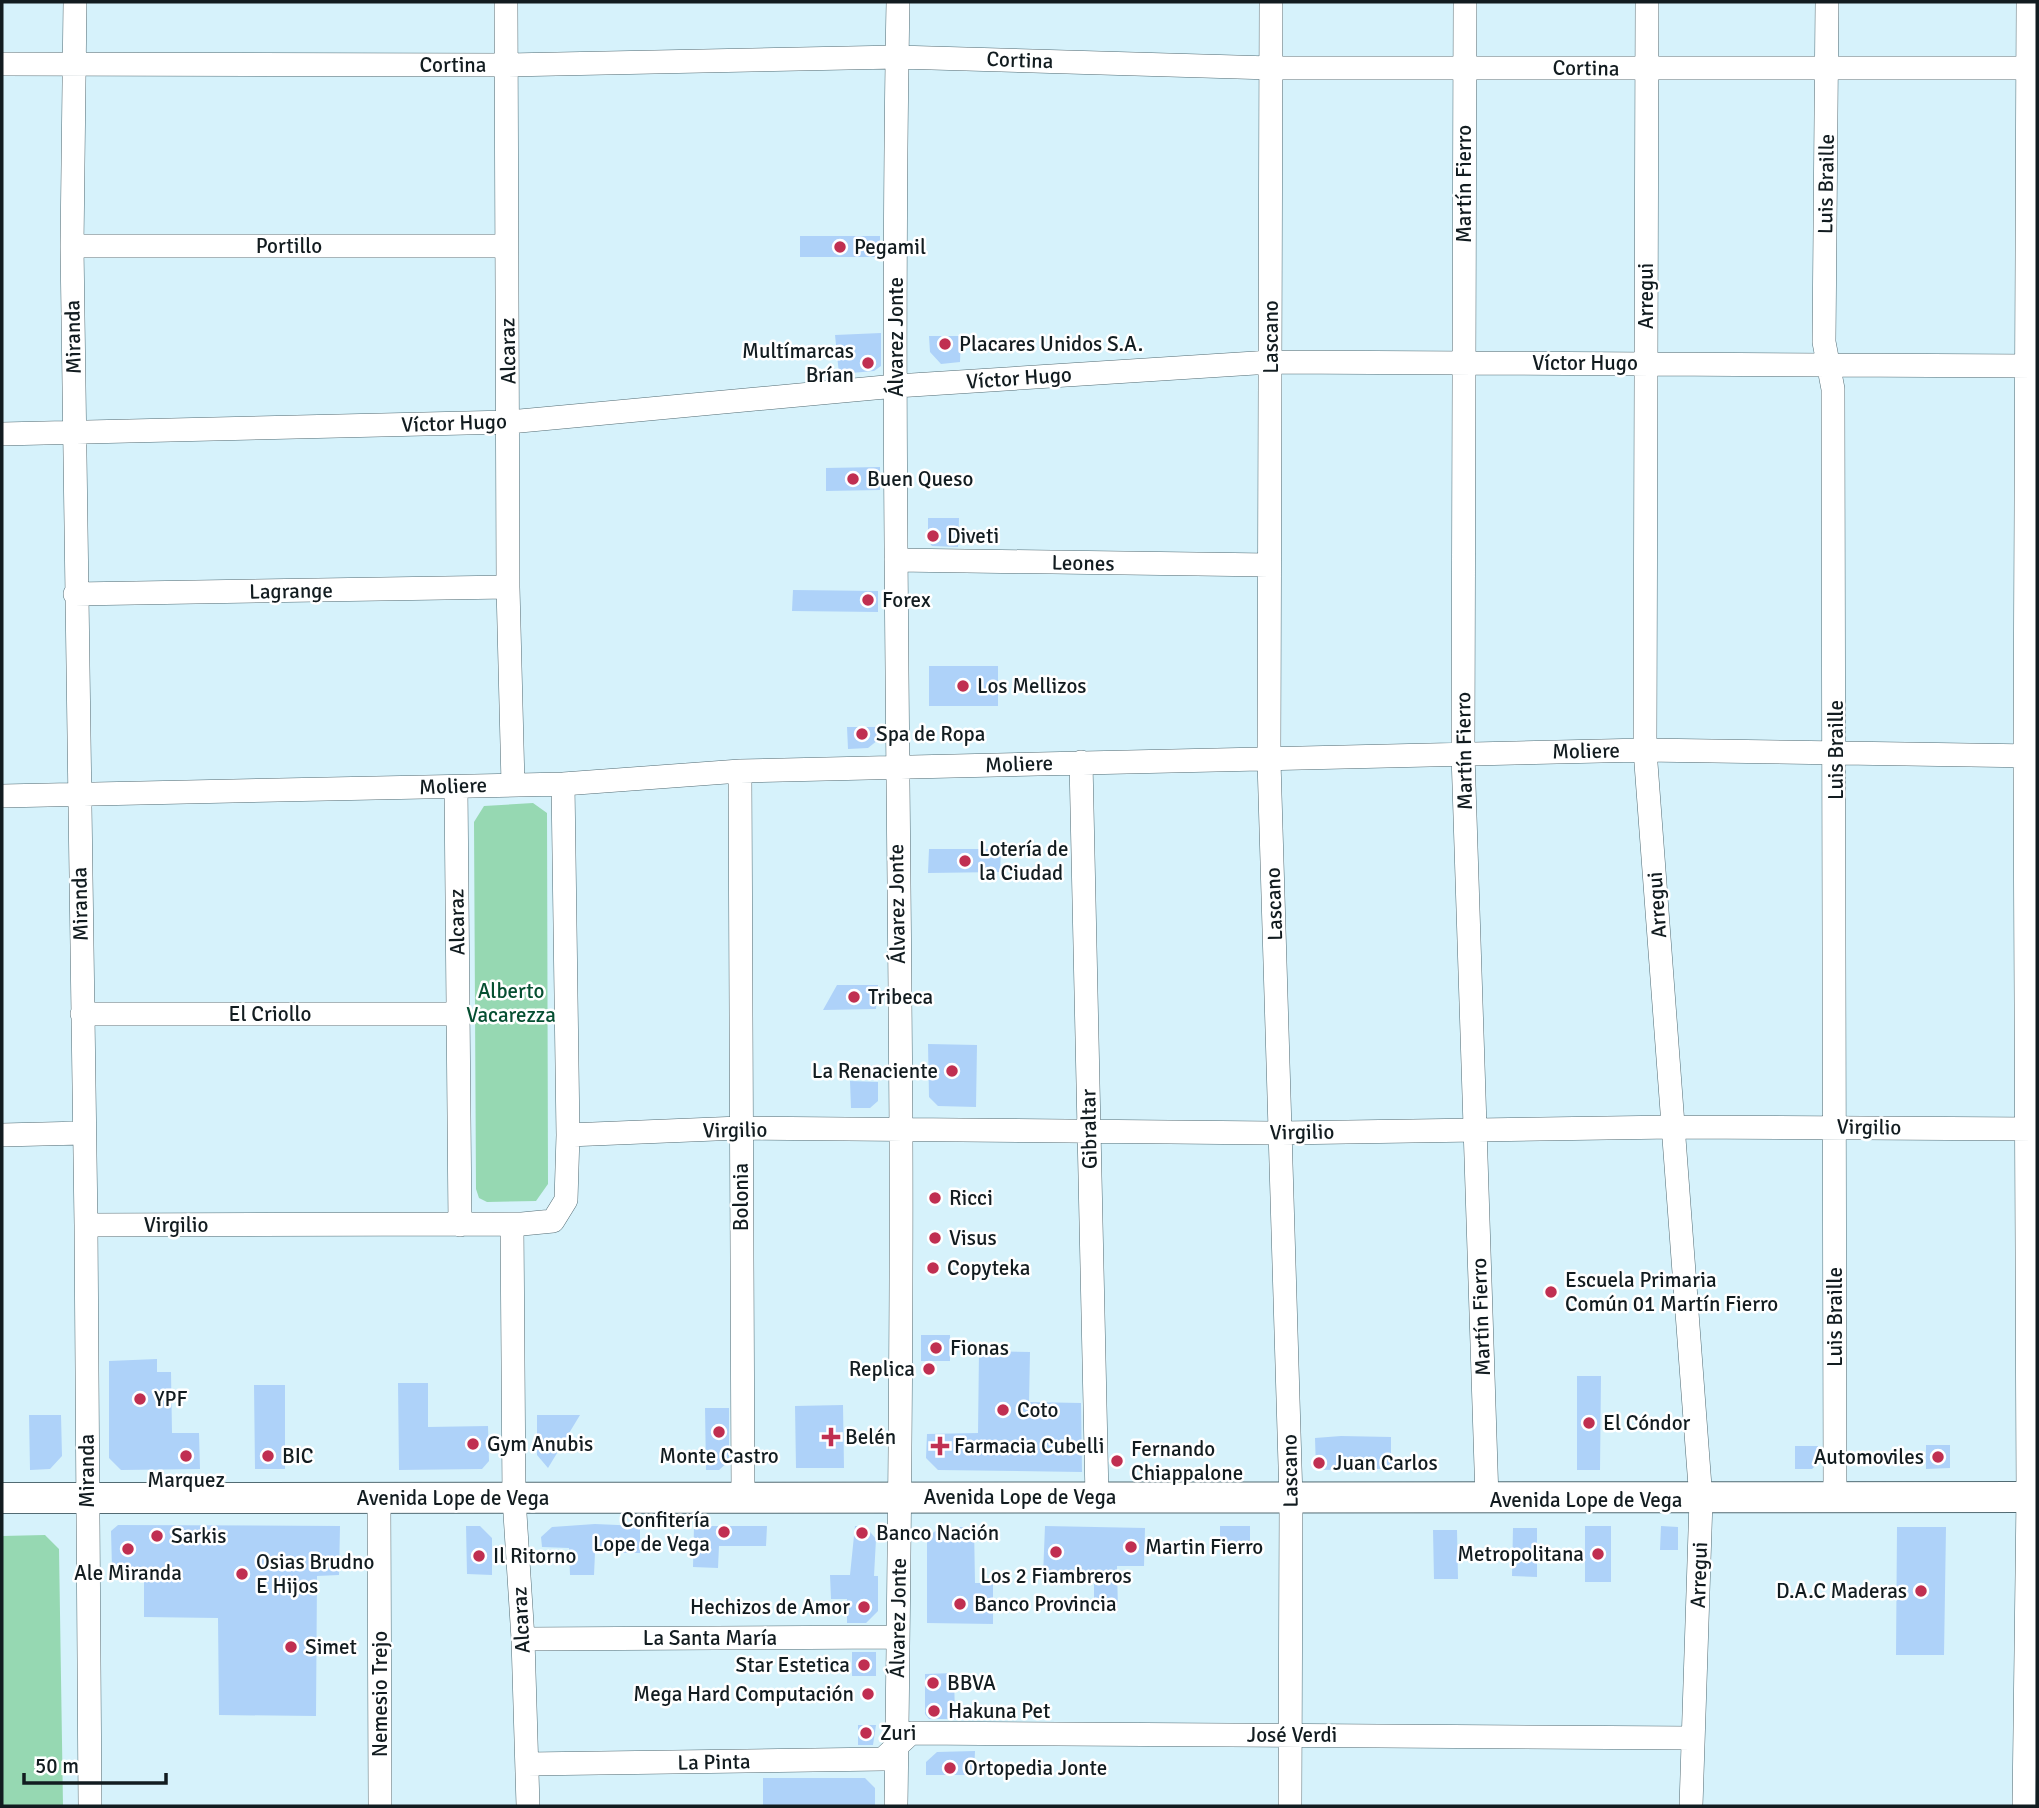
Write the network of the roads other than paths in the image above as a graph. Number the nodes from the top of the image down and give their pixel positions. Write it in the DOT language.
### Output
graph roads {
  1 [pos="75,2"];
  2 [pos="506,2"];
  3 [pos="898,2"];
  4 [pos="1271,2"];
  5 [pos="1465,2"];
  6 [pos="1647,2"];
  7 [pos="1827,2"];
  8 [pos="2028,2"];
  9 [pos="897,57"];
  10 [pos="2,64"];
  11 [pos="74,64"];
  12 [pos="507,65"];
  13 [pos="1827,66"];
  14 [pos="1465,67"];
  15 [pos="1270,68"];
  16 [pos="1647,68"];
  17 [pos="2033,68"];
  18 [pos="72,246"];
  19 [pos="506,246"];
  20 [pos="1271,362"];
  21 [pos="1463,362"];
  22 [pos="1646,364"];
  23 [pos="1829,364"];
  24 [pos="2032,366"];
  25 [pos="896,386"];
  26 [pos="509,422"];
  27 [pos="74,433"];
  28 [pos="2,434"];
  29 [pos="897,560"];
  30 [pos="1269,565"];
  31 [pos="508,587"];
  32 [pos="75,594"];
  33 [pos="1645,750"];
  34 [pos="1836,752"];
  35 [pos="1463,754"];
  36 [pos="2031,756"];
  37 [pos="1269,761"];
  38 [pos="1081,762"];
  39 [pos="896,767"];
  40 [pos="740,771"];
  41 [pos="513,784"];
  42 [pos="563,784"];
  43 [pos="456,787"];
  44 [pos="78,795"];
  45 [pos="2,796"];
  46 [pos="82,1014"];
  47 [pos="458,1014"];
  48 [pos="1673,1127"];
  49 [pos="1836,1127"];
  50 [pos="740,1128"];
  51 [pos="2031,1129"];
  52 [pos="901,1130"];
  53 [pos="1475,1130"];
  54 [pos="1089,1131"];
  55 [pos="83,1133"];
  56 [pos="1282,1133"];
  57 [pos="2,1135"];
  58 [pos="568,1135"];
  59 [pos="512,1224"];
  60 [pos="86,1225"];
  61 [pos="460,1225"];
  62 [pos="379,1497"];
  63 [pos="743,1497"];
  64 [pos="901,1497"];
  65 [pos="1097,1497"];
  66 [pos="2032,1497"];
  67 [pos="87,1498"];
  68 [pos="514,1498"];
  69 [pos="2,1499"];
  70 [pos="1291,1499"];
  71 [pos="1487,1499"];
  72 [pos="1835,1499"];
  73 [pos="1701,1500"];
  74 [pos="897,1637"];
  75 [pos="523,1639"];
  76 [pos="2031,1700"];
  77 [pos="1291,1735"];
  78 [pos="1693,1738"];
  79 [pos="897,1746"];
  80 [pos="527,1764"];
  81 [pos="89,1806"];
  82 [pos="380,1806"];
  83 [pos="528,1806"];
  84 [pos="896,1806"];
  85 [pos="1290,1806"];
  86 [pos="1691,1806"];
  87 [pos="2024,1806"];
  1 -- 11 [label="street, Miranda"];
  2 -- 12 [label="street, Alcaraz"];
  3 -- 9 [label="street, Álvarez Jonte"];
  4 -- 15 [label="street, Lascano"];
  5 -- 14 [label="street, Martín Fierro"];
  6 -- 16 [label="street, Arregui"];
  7 -- 13 [label="street, Luis Braille"];
  8 -- 17 [label="street"];
  9 -- 12 [label="street, Cortina"];
  9 -- 15 [label="street, Cortina"];
  9 -- 25 [label="street, Álvarez Jonte"];
  10 -- 11 [label="street, Cortina"];
  11 -- 12 [label="street, Cortina"];
  11 -- 18 [label="street, Miranda"];
  12 -- 19 [label="street, Alcaraz"];
  13 -- 16 [label="street, Cortina"];
  13 -- 17 [label="street, Cortina"];
  13 -- 23 [label="street, Luis Braille"];
  14 -- 15 [label="street, Cortina"];
  14 -- 16 [label="street, Cortina"];
  14 -- 21 [label="street, Martín Fierro"];
  15 -- 20 [label="street, Lascano"];
  16 -- 22 [label="street, Arregui"];
  17 -- 24 [label="street"];
  18 -- 19 [label="street, Portillo"];
  18 -- 27 [label="street, Miranda"];
  19 -- 26 [label="street, Alcaraz"];
  20 -- 21 [label="street, Víctor Hugo"];
  20 -- 25 [label="street, Víctor Hugo"];
  20 -- 30 [label="street, Lascano"];
  21 -- 22 [label="street, Víctor Hugo"];
  21 -- 35 [label="street, Martín Fierro"];
  22 -- 23 [label="street, Víctor Hugo"];
  22 -- 33 [label="street, Arregui"];
  23 -- 24 [label="street, Víctor Hugo"];
  23 -- 34 [label="street, Luis Braille"];
  24 -- 36 [label="street"];
  25 -- 26 [label="street, Víctor Hugo"];
  25 -- 29 [label="street, Álvarez Jonte"];
  26 -- 27 [label="street, Víctor Hugo"];
  26 -- 31 [label="street, Alcaraz"];
  27 -- 28 [label="street, Víctor Hugo"];
  27 -- 32 [label="street, Miranda"];
  29 -- 30 [label="street, Leones"];
  29 -- 39 [label="street, Álvarez Jonte"];
  30 -- 37 [label="street, Lascano"];
  31 -- 32 [label="street, Lagrange"];
  31 -- 41 [label="street, Alcaraz"];
  32 -- 44 [label="street, Miranda"];
  33 -- 34 [label="street, Moliere"];
  33 -- 35 [label="street, Moliere"];
  33 -- 48 [label="street, Arregui"];
  34 -- 36 [label="street, Moliere"];
  34 -- 49 [label="street, Luis Braille"];
  35 -- 37 [label="street, Moliere"];
  35 -- 53 [label="street, Martín Fierro"];
  36 -- 51 [label="street"];
  37 -- 38 [label="street, Moliere"];
  37 -- 56 [label="street, Lascano"];
  38 -- 39 [label="street, Moliere"];
  38 -- 54 [label="street, Gibraltar"];
  39 -- 40 [label="street, Moliere"];
  39 -- 52 [label="street, Álvarez Jonte"];
  40 -- 42 [label="street, Moliere"];
  40 -- 50 [label="street, Bolonia"];
  41 -- 42 [label="street, Moliere"];
  41 -- 43 [label="street, Moliere"];
  42 -- 58 [label="street"];
  43 -- 44 [label="street, Moliere"];
  43 -- 47 [label="street, Alcaraz"];
  44 -- 45 [label="street, Moliere"];
  44 -- 46 [label="street, Miranda"];
  46 -- 47 [label="street, El Criollo"];
  46 -- 55 [label="street, Miranda"];
  47 -- 61 [label="street, Alcaraz"];
  48 -- 49 [label="street, Virgilio"];
  48 -- 53 [label="street, Virgilio"];
  48 -- 73 [label="street, Arregui"];
  49 -- 51 [label="street, Virgilio"];
  49 -- 72 [label="street, Luis Braille"];
  50 -- 52 [label="street, Virgilio"];
  50 -- 58 [label="street, Virgilio"];
  50 -- 63 [label="street, Bolonia"];
  51 -- 66 [label="street"];
  52 -- 54 [label="street, Virgilio"];
  52 -- 64 [label="street, Álvarez Jonte"];
  53 -- 56 [label="street, Virgilio"];
  53 -- 71 [label="street, Martín Fierro"];
  54 -- 56 [label="street, Virgilio"];
  54 -- 65 [label="street, Gibraltar"];
  55 -- 57 [label="street"];
  55 -- 60 [label="street, Miranda"];
  56 -- 70 [label="street, Lascano"];
  58 -- 59 [label="street, Virgilio"];
  59 -- 61 [label="street, Virgilio"];
  59 -- 68 [label="street, Alcaraz"];
  60 -- 61 [label="street, Virgilio"];
  60 -- 67 [label="street, Miranda"];
  62 -- 67 [label="main road, Avenida Lope de Vega"];
  62 -- 68 [label="main road, Avenida Lope de Vega"];
  62 -- 82 [label="street, Nemesio Trejo"];
  63 -- 64 [label="main road, Avenida Lope de Vega"];
  63 -- 68 [label="main road, Avenida Lope de Vega"];
  64 -- 65 [label="main road, Avenida Lope de Vega"];
  64 -- 74 [label="street, Álvarez Jonte"];
  65 -- 70 [label="main road, Avenida Lope de Vega"];
  66 -- 72 [label="main road, Avenida Lope de Vega"];
  66 -- 76 [label="street"];
  67 -- 69 [label="main road, Avenida Lope de Vega"];
  67 -- 81 [label="street, Miranda"];
  68 -- 75 [label="street, Alcaraz"];
  70 -- 71 [label="main road, Avenida Lope de Vega"];
  70 -- 77 [label="street, Lascano"];
  71 -- 73 [label="main road, Avenida Lope de Vega"];
  72 -- 73 [label="main road, Avenida Lope de Vega"];
  73 -- 78 [label="street, Arregui"];
  74 -- 75 [label="street, La Santa María"];
  74 -- 79 [label="street, Álvarez Jonte"];
  75 -- 80 [label="street, Alcaraz"];
  76 -- 87 [label="street"];
  77 -- 78 [label="street, José Verdi"];
  77 -- 79 [label="street, José Verdi"];
  77 -- 85 [label="street, Lascano"];
  78 -- 86 [label="street, Arregui"];
  79 -- 80 [label="street, La Pinta"];
  79 -- 84 [label="street, Álvarez Jonte"];
  80 -- 83 [label="street, Alcaraz"];
}
